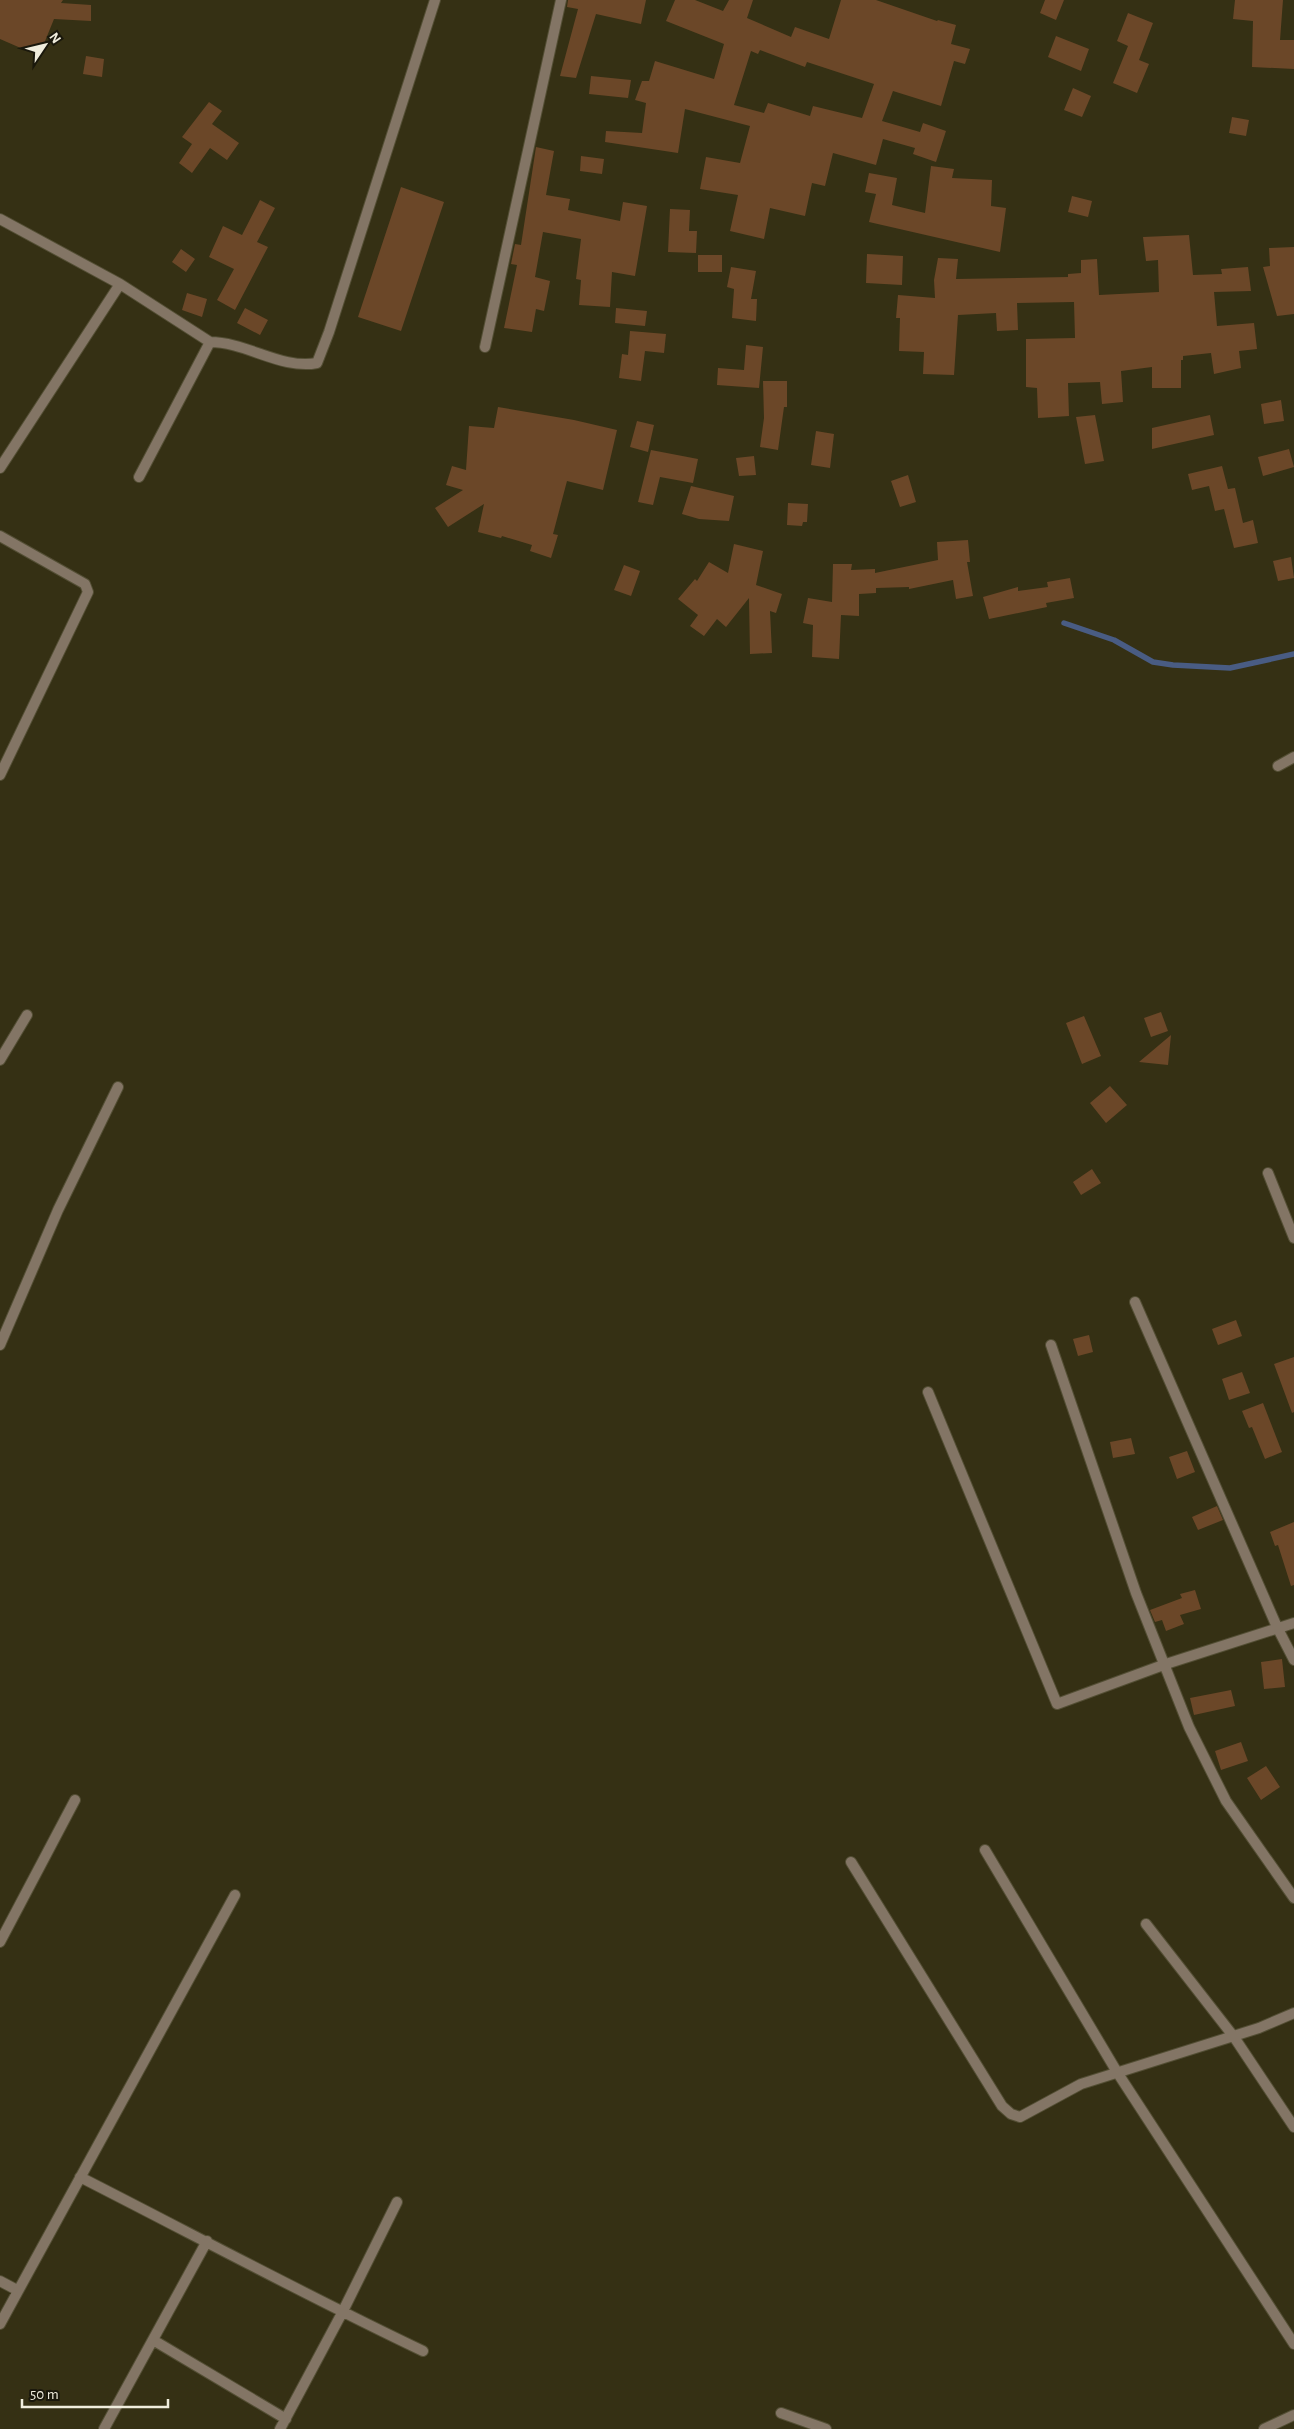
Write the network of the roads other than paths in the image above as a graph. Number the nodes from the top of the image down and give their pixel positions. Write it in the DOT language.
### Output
graph roads {
  1 [pos="435,0"];
  2 [pos="561,0"];
  3 [pos="0,219"];
  4 [pos="120,284"];
  5 [pos="210,342"];
  6 [pos="485,347"];
  7 [pos="0,468"];
  8 [pos="139,477"];
  9 [pos="0,536"];
  10 [pos="1294,757"];
  11 [pos="1278,766"];
  12 [pos="0,775"];
  13 [pos="27,1015"];
  14 [pos="0,1060"];
  15 [pos="118,1087"];
  16 [pos="1268,1173"];
  17 [pos="1294,1238"];
  18 [pos="1135,1302"];
  19 [pos="0,1345"];
  20 [pos="1051,1345"];
  21 [pos="928,1392"];
  22 [pos="1294,1623"];
  23 [pos="1277,1628"];
  24 [pos="1294,1660"];
  25 [pos="1166,1664"];
  26 [pos="74,1800"];
  27 [pos="985,1850"];
  28 [pos="851,1862"];
  29 [pos="235,1895"];
  30 [pos="1294,1898"];
  31 [pos="1146,1924"];
  32 [pos="0,1942"];
  33 [pos="1294,2013"];
  34 [pos="1234,2037"];
  35 [pos="1117,2072"];
  36 [pos="1294,2127"];
  37 [pos="80,2177"];
  38 [pos="397,2202"];
  39 [pos="207,2241"];
  40 [pos="0,2281"];
  41 [pos="17,2290"];
  42 [pos="342,2313"];
  43 [pos="0,2324"];
  44 [pos="153,2340"];
  45 [pos="1294,2344"];
  46 [pos="423,2351"];
  47 [pos="781,2413"];
  48 [pos="1294,2415"];
  49 [pos="286,2419"];
  50 [pos="104,2429"];
  51 [pos="280,2429"];
  52 [pos="826,2429"];
  53 [pos="1264,2429"];
  1 -- 5 [label="street"];
  2 -- 6 [label="street"];
  3 -- 4 [label="street"];
  4 -- 5 [label="street"];
  4 -- 7 [label="street"];
  5 -- 8 [label="street"];
  9 -- 12 [label="street"];
  10 -- 11 [label="street"];
  13 -- 14 [label="street"];
  15 -- 19 [label="street"];
  16 -- 17 [label="street"];
  18 -- 23 [label="street"];
  20 -- 25 [label="street"];
  21 -- 25 [label="street"];
  22 -- 23 [label="street"];
  23 -- 24 [label="street"];
  23 -- 25 [label="street"];
  25 -- 30 [label="street"];
  26 -- 32 [label="street"];
  27 -- 35 [label="street"];
  28 -- 35 [label="street"];
  29 -- 37 [label="street"];
  31 -- 34 [label="street"];
  33 -- 34 [label="street"];
  34 -- 35 [label="street"];
  34 -- 36 [label="street"];
  35 -- 45 [label="street"];
  37 -- 39 [label="street"];
  37 -- 41 [label="street"];
  38 -- 42 [label="street"];
  39 -- 42 [label="street"];
  39 -- 44 [label="street"];
  40 -- 41 [label="street"];
  41 -- 43 [label="street"];
  42 -- 46 [label="street"];
  42 -- 49 [label="street"];
  44 -- 49 [label="street"];
  44 -- 50 [label="street"];
  47 -- 52 [label="street"];
  48 -- 53 [label="street"];
  49 -- 51 [label="street"];
}
